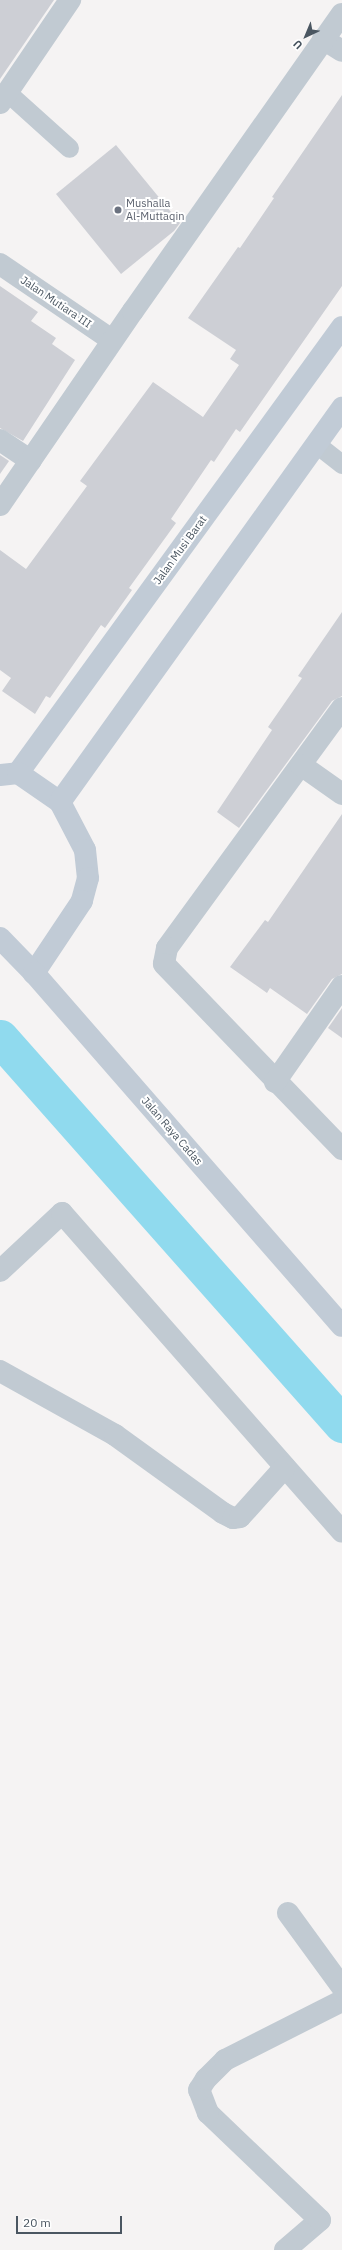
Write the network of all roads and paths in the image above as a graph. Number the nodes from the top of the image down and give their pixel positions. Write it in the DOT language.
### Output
graph roads {
  1 [pos="70,0"];
  2 [pos="342,14"];
  3 [pos="323,39"];
  4 [pos="342,51"];
  5 [pos="5,90"];
  6 [pos="69,148"];
  7 [pos="0,264"];
  8 [pos="342,327"];
  9 [pos="112,340"];
  10 [pos="342,408"];
  11 [pos="0,440"];
  12 [pos="315,443"];
  13 [pos="31,461"];
  14 [pos="342,464"];
  15 [pos="0,505"];
  16 [pos="342,708"];
  17 [pos="301,765"];
  18 [pos="9,774"];
  19 [pos="342,794"];
  20 [pos="60,802"];
  21 [pos="0,938"];
  22 [pos="34,973"];
  23 [pos="342,986"];
  24 [pos="275,1082"];
  25 [pos="342,1149"];
  26 [pos="0,1271"];
  27 [pos="342,1326"];
  28 [pos="0,1371"];
  29 [pos="285,1467"];
  30 [pos="342,1532"];
  31 [pos="288,1913"];
  32 [pos="342,1987"];
  33 [pos="342,2001"];
  34 [pos="285,2250"];
  1 -- 5 [label="street"];
  2 -- 3 [label="street"];
  3 -- 4 [label="street"];
  3 -- 9 [label="street"];
  5 -- 6 [label="lane"];
  7 -- 9 [label="street, Jalan Mutiara III"];
  8 -- 18 [label="street, Jalan Musi Barat"];
  9 -- 13 [label="street"];
  10 -- 12 [label="street"];
  11 -- 13 [label="street"];
  12 -- 14 [label="lane"];
  12 -- 20 [label="street"];
  13 -- 15 [label="street"];
  16 -- 17 [label="street"];
  17 -- 19 [label="street"];
  17 -- 24 [label="street"];
  18 -- 20 [label="street, Jalan Musi Barat"];
  20 -- 22 [label="street, Jalan Musi Barat"];
  21 -- 22 [label="street, Jalan Raya Cadas"];
  22 -- 27 [label="street, Jalan Raya Cadas"];
  23 -- 24 [label="street"];
  24 -- 25 [label="street"];
  26 -- 29 [label="street"];
  28 -- 29 [label="street"];
  29 -- 30 [label="street"];
  31 -- 32 [label="street"];
  33 -- 34 [label="street"];
}
